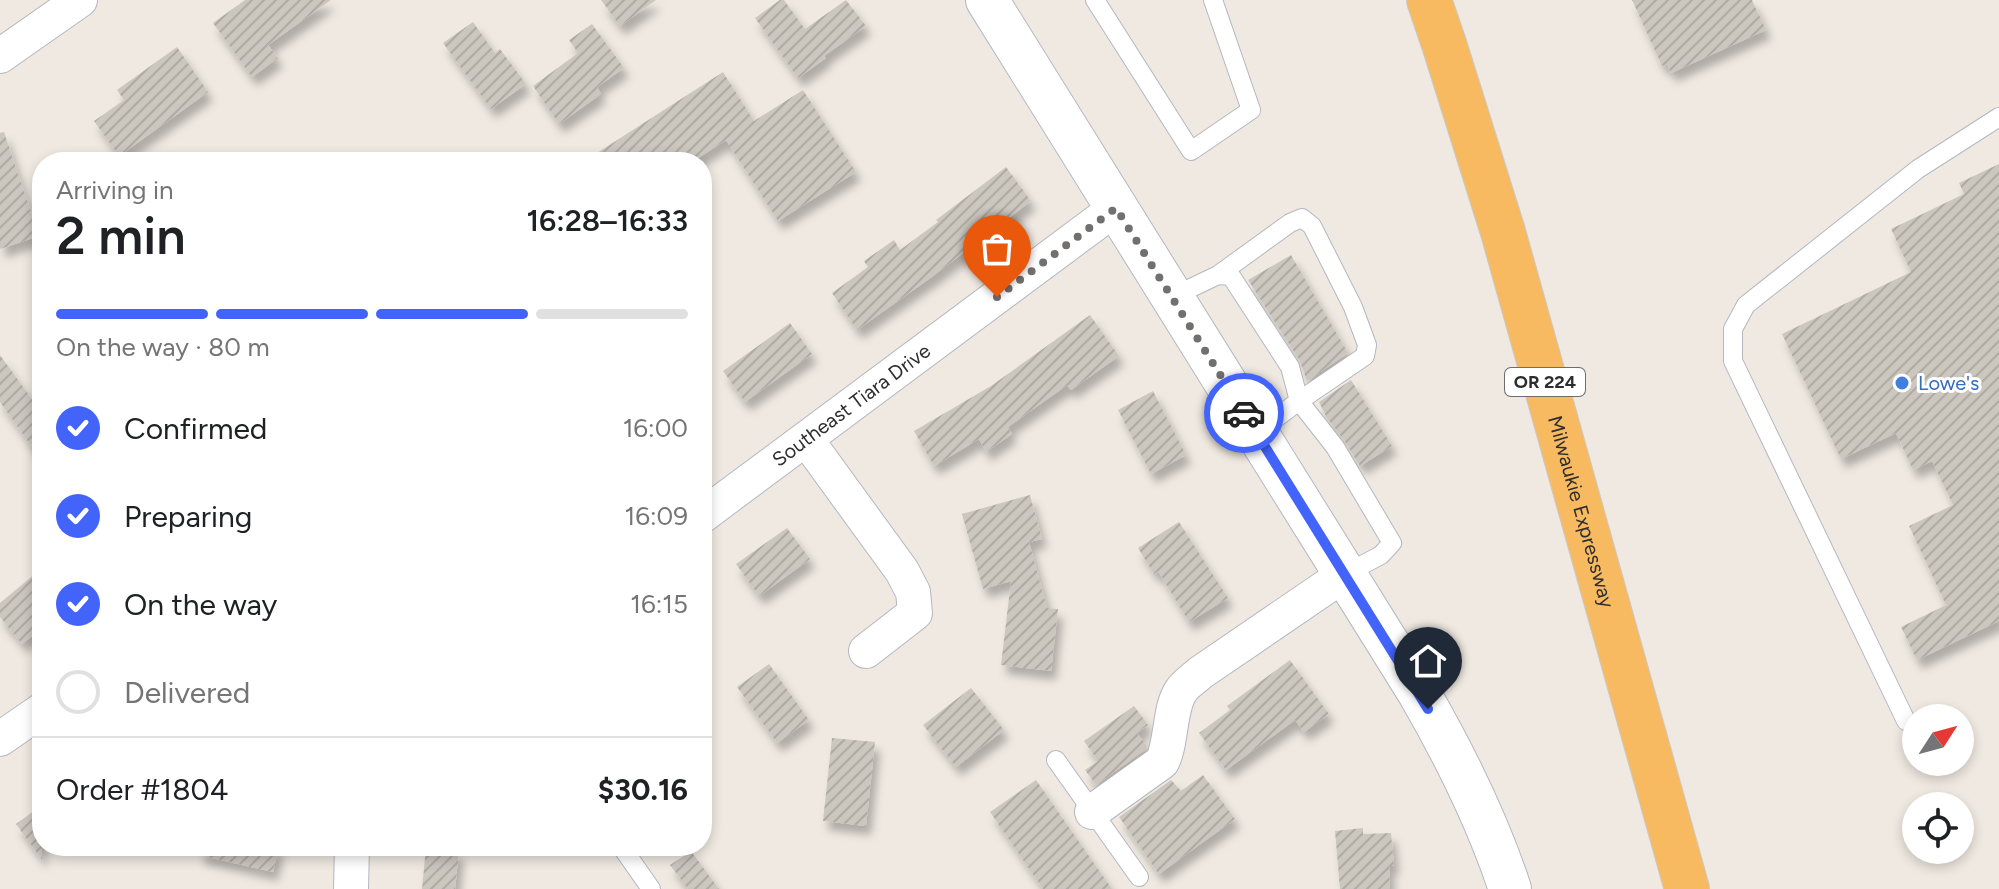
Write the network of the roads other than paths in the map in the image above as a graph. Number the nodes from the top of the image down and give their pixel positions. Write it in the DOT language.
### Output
graph roads {
  1 [pos="80,0"];
  2 [pos="987,0"];
  3 [pos="1095,0"];
  4 [pos="1213,0"];
  5 [pos="1429,0"];
  6 [pos="0,56"];
  7 [pos="1999,117"];
  8 [pos="1116,208"];
  9 [pos="1224,275"];
  10 [pos="1172,297"];
  11 [pos="1299,401"];
  12 [pos="1256,433"];
  13 [pos="806,439"];
  14 [pos="712,509"];
  15 [pos="1345,574"];
  16 [pos="866,651"];
  17 [pos="1902,713"];
  18 [pos="32,717"];
  19 [pos="0,739"];
  20 [pos="1056,760"];
  21 [pos="1092,812"];
  22 [pos="352,856"];
  23 [pos="628,856"];
  24 [pos="1139,877"];
  25 [pos="351,889"];
  26 [pos="651,889"];
  27 [pos="1510,889"];
  28 [pos="1687,889"];
  1 -- 6 [label="street"];
  2 -- 8 [label="street"];
  3 -- 4 [label="lane"];
  5 -- 28 [label="highway, Milwaukie Expressway / OR 224"];
  7 -- 17 [label="lane"];
  8 -- 10 [label="street"];
  8 -- 13 [label="street, Southeast Tiara Drive"];
  9 -- 10 [label="lane"];
  9 -- 11 [label="lane"];
  9 -- 11 [label="lane"];
  10 -- 12 [label="street"];
  11 -- 12 [label="lane"];
  11 -- 15 [label="lane"];
  12 -- 15 [label="street"];
  13 -- 14 [label="street, Southeast Tiara Drive"];
  13 -- 16 [label="street"];
  15 -- 21 [label="street"];
  15 -- 27 [label="street"];
  18 -- 19 [label="street"];
  20 -- 21 [label="lane"];
  21 -- 24 [label="lane"];
  22 -- 25 [label="street"];
  23 -- 26 [label="lane"];
}
